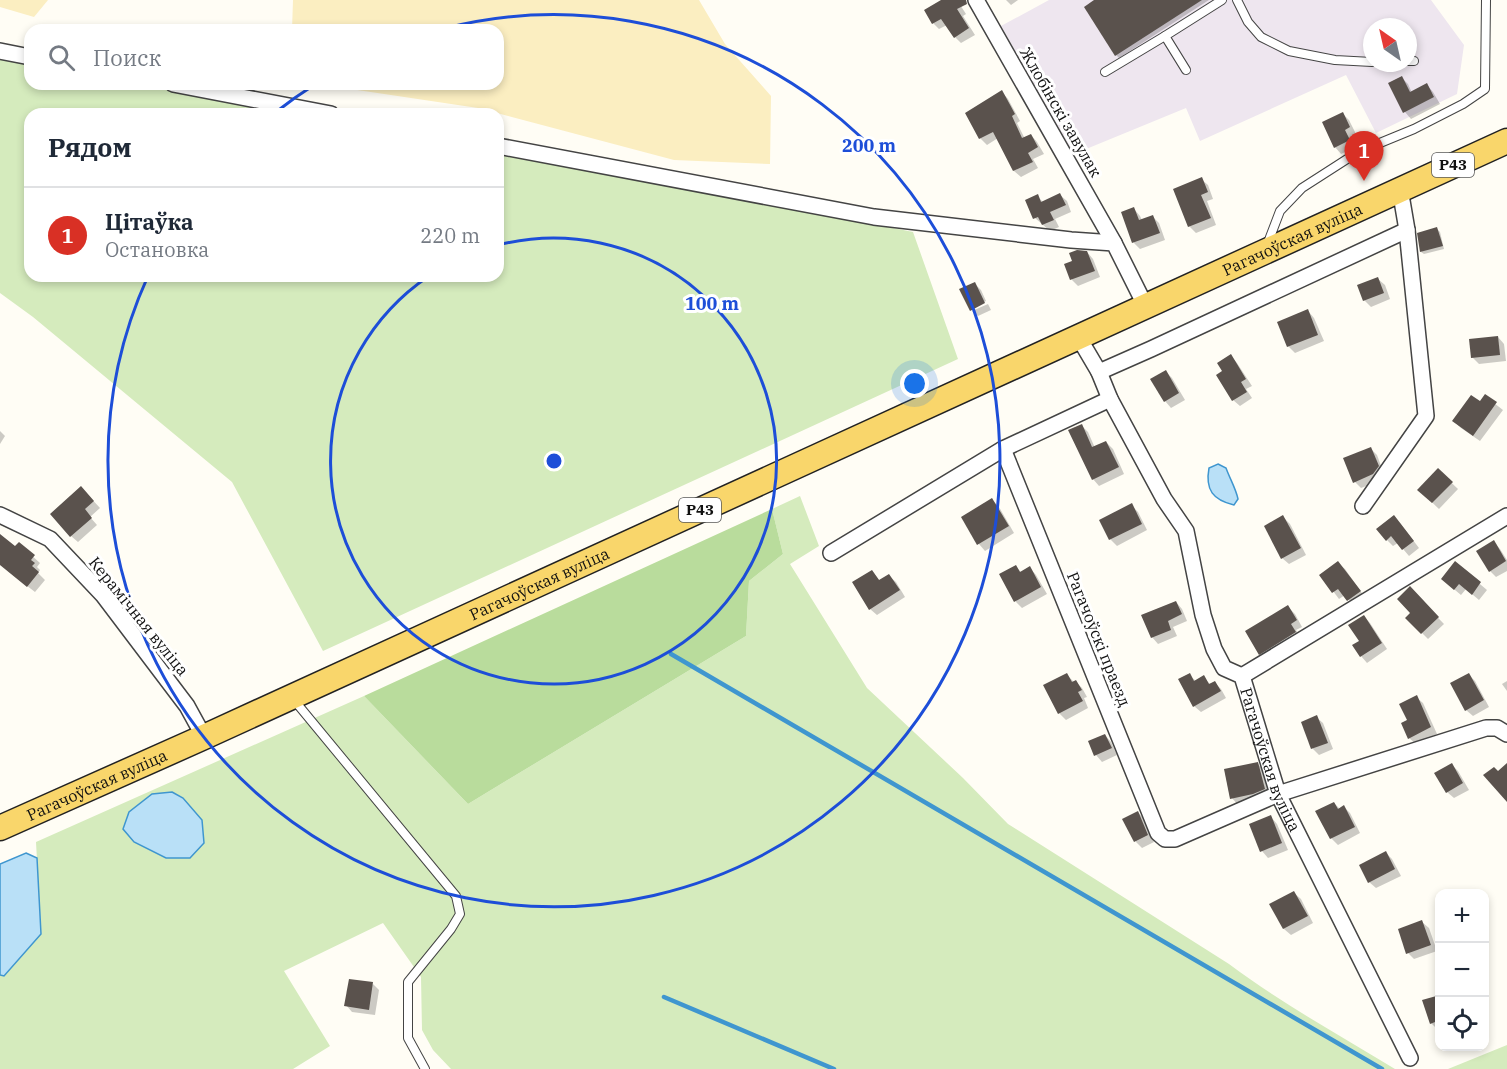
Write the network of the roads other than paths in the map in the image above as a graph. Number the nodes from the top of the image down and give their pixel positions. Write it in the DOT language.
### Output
graph roads {
  1 [pos="976,0"];
  2 [pos="1222,0"];
  3 [pos="1237,0"];
  4 [pos="1486,0"];
  5 [pos="1165,36"];
  6 [pos="0,51"];
  7 [pos="24,56"];
  8 [pos="1363,62"];
  9 [pos="1186,70"];
  10 [pos="1105,72"];
  11 [pos="205,90"];
  12 [pos="299,108"];
  13 [pos="1507,141"];
  14 [pos="504,147"];
  15 [pos="1400,189"];
  16 [pos="1407,230"];
  17 [pos="1114,243"];
  18 [pos="1265,252"];
  19 [pos="1146,307"];
  20 [pos="1079,338"];
  21 [pos="1099,372"];
  22 [pos="1110,399"];
  23 [pos="1003,449"];
  24 [pos="1363,506"];
  25 [pos="0,515"];
  26 [pos="1507,516"];
  27 [pos="831,553"];
  28 [pos="1242,676"];
  29 [pos="291,697"];
  30 [pos="1507,734"];
  31 [pos="204,737"];
  32 [pos="1278,794"];
  33 [pos="0,828"];
  34 [pos="1410,1058"];
  35 [pos="425,1069"];
  1 -- 17 [label="street, Жлобінскі завулак"];
  2 -- 5 [label="lane"];
  3 -- 8 [label="lane"];
  4 -- 18 [label="lane"];
  5 -- 9 [label="lane"];
  5 -- 10 [label="lane"];
  6 -- 7 [label="street"];
  11 -- 12 [label="street"];
  13 -- 15 [label="main road, Рагачоўская вуліца / Р43"];
  14 -- 17 [label="street"];
  15 -- 16 [label="street"];
  15 -- 18 [label="main road, Рагачоўская вуліца / Р43"];
  16 -- 21 [label="street"];
  16 -- 24 [label="street"];
  17 -- 19 [label="street, Жлобінскі завулак"];
  18 -- 19 [label="main road, Рагачоўская вуліца / Р43"];
  19 -- 20 [label="main road, Рагачоўская вуліца / Р43"];
  20 -- 21 [label="street, Рагачоўская вуліца"];
  20 -- 29 [label="main road, Рагачоўская вуліца / Р43"];
  21 -- 22 [label="street, Рагачоўская вуліца"];
  22 -- 23 [label="street"];
  22 -- 28 [label="street, Рагачоўская вуліца"];
  23 -- 27 [label="street"];
  23 -- 32 [label="street, Рагачоўскі праезд"];
  25 -- 31 [label="street, Керамічная вуліца"];
  26 -- 28 [label="street"];
  28 -- 32 [label="street, Рагачоўская вуліца"];
  29 -- 31 [label="main road, Рагачоўская вуліца / Р43"];
  29 -- 35 [label="lane"];
  30 -- 32 [label="street"];
  31 -- 33 [label="main road, Рагачоўская вуліца / Р43"];
  32 -- 34 [label="street, Рагачоўская вуліца"];
}
